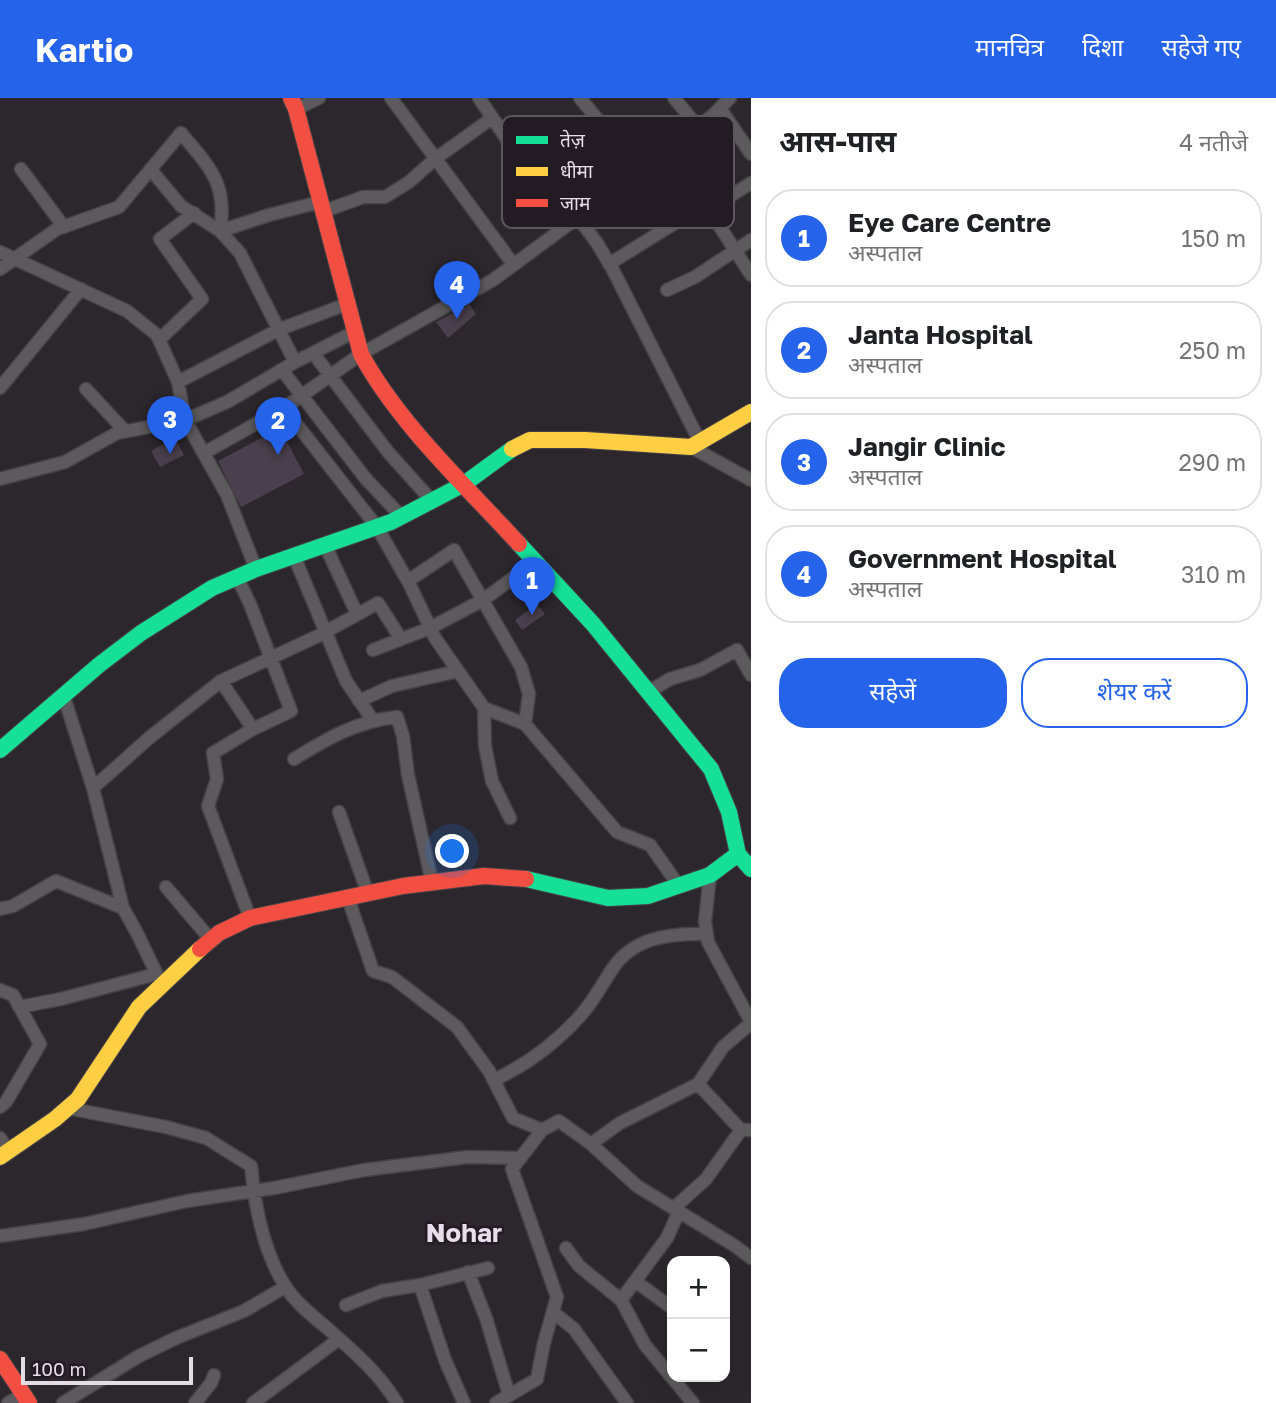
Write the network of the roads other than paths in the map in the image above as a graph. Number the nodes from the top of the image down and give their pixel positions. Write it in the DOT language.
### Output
graph roads {
  1 [pos="319,98"];
  2 [pos="391,98"];
  3 [pos="479,98"];
  4 [pos="580,98"];
  5 [pos="674,98"];
  6 [pos="725,101"];
  7 [pos="294,104"];
  8 [pos="595,116"];
  9 [pos="689,116"];
  10 [pos="709,116"];
  11 [pos="492,118"];
  12 [pos="734,119"];
  13 [pos="502,133"];
  14 [pos="751,154"];
  15 [pos="435,159"];
  16 [pos="21,169"];
  17 [pos="151,170"];
  18 [pos="751,183"];
  19 [pos="734,192"];
  20 [pos="321,207"];
  21 [pos="194,213"];
  22 [pos="64,227"];
  23 [pos="561,228"];
  24 [pos="585,228"];
  25 [pos="670,228"];
  26 [pos="720,228"];
  27 [pos="220,231"];
  28 [pos="751,240"];
  29 [pos="0,251"];
  30 [pos="735,251"];
  31 [pos="13,259"];
  32 [pos="513,264"];
  33 [pos="609,264"];
  34 [pos="0,269"];
  35 [pos="751,275"];
  36 [pos="81,289"];
  37 [pos="667,290"];
  38 [pos="347,304"];
  39 [pos="279,329"];
  40 [pos="356,331"];
  41 [pos="159,340"];
  42 [pos="313,353"];
  43 [pos="361,354"];
  44 [pos="295,362"];
  45 [pos="282,370"];
  46 [pos="330,376"];
  47 [pos="178,382"];
  48 [pos="0,388"];
  49 [pos="86,389"];
  50 [pos="301,396"];
  51 [pos="284,408"];
  52 [pos="751,412"];
  53 [pos="185,420"];
  54 [pos="125,432"];
  55 [pos="695,445"];
  56 [pos="204,453"];
  57 [pos="0,479"];
  58 [pos="751,480"];
  59 [pos="464,484"];
  60 [pos="432,500"];
  61 [pos="401,516"];
  62 [pos="377,527"];
  63 [pos="326,545"];
  64 [pos="295,556"];
  65 [pos="535,562"];
  66 [pos="256,569"];
  67 [pos="237,577"];
  68 [pos="408,581"];
  69 [pos="483,600"];
  70 [pos="357,614"];
  71 [pos="430,628"];
  72 [pos="326,631"];
  73 [pos="401,639"];
  74 [pos="373,650"];
  75 [pos="271,657"];
  76 [pos="458,671"];
  77 [pos="751,675"];
  78 [pos="221,681"];
  79 [pos="650,691"];
  80 [pos="64,697"];
  81 [pos="359,701"];
  82 [pos="484,708"];
  83 [pos="372,719"];
  84 [pos="526,724"];
  85 [pos="253,729"];
  86 [pos="0,750"];
  87 [pos="294,759"];
  88 [pos="93,788"];
  89 [pos="339,812"];
  90 [pos="510,818"];
  91 [pos="738,855"];
  92 [pos="751,869"];
  93 [pos="710,875"];
  94 [pos="432,883"];
  95 [pos="678,886"];
  96 [pos="166,887"];
  97 [pos="368,894"];
  98 [pos="348,898"];
  99 [pos="123,908"];
  100 [pos="0,909"];
  101 [pos="250,918"];
  102 [pos="706,934"];
  103 [pos="211,940"];
  104 [pos="159,980"];
  105 [pos="0,990"];
  106 [pos="19,1007"];
  107 [pos="751,1023"];
  108 [pos="494,1080"];
  109 [pos="698,1084"];
  110 [pos="0,1107"];
  111 [pos="67,1108"];
  112 [pos="542,1130"];
  113 [pos="746,1130"];
  114 [pos="591,1144"];
  115 [pos="3,1149"];
  116 [pos="521,1158"];
  117 [pos="254,1191"];
  118 [pos="677,1210"];
  119 [pos="0,1236"];
  120 [pos="566,1248"];
  121 [pos="751,1258"];
  122 [pos="488,1268"];
  123 [pos="468,1272"];
  124 [pos="635,1281"];
  125 [pos="420,1284"];
  126 [pos="285,1287"];
  127 [pos="621,1300"];
  128 [pos="667,1304"];
  129 [pos="346,1305"];
  130 [pos="553,1312"];
  131 [pos="339,1339"];
  132 [pos="0,1359"];
  133 [pos="214,1375"];
  134 [pos="509,1395"];
  135 [pos="26,1399"];
  136 [pos="8,1403"];
  137 [pos="63,1403"];
  138 [pos="195,1403"];
  139 [pos="253,1403"];
  140 [pos="397,1403"];
  141 [pos="464,1403"];
  142 [pos="496,1403"];
  143 [pos="627,1403"];
  144 [pos="693,1403"];
  1 -- 7 [label="street"];
  2 -- 15 [label="street"];
  3 -- 11 [label="street"];
  4 -- 8 [label="street"];
  5 -- 9 [label="street"];
  6 -- 10 [label="street"];
  7 -- 20 [label="main road"];
  11 -- 13 [label="street"];
  11 -- 15 [label="street"];
  12 -- 14 [label="street"];
  15 -- 20 [label="street"];
  15 -- 32 [label="street"];
  16 -- 22 [label="street"];
  17 -- 21 [label="street"];
  17 -- 22 [label="street"];
  17 -- 27 [label="street"];
  18 -- 19 [label="street"];
  20 -- 27 [label="street"];
  20 -- 38 [label="main road"];
  21 -- 27 [label="street"];
  21 -- 41 [label="street"];
  22 -- 31 [label="street"];
  23 -- 32 [label="street"];
  24 -- 33 [label="street"];
  25 -- 33 [label="street"];
  26 -- 30 [label="street"];
  27 -- 39 [label="street"];
  28 -- 30 [label="street"];
  29 -- 31 [label="street"];
  30 -- 35 [label="street"];
  30 -- 37 [label="street"];
  31 -- 34 [label="street"];
  31 -- 36 [label="street"];
  32 -- 43 [label="street"];
  33 -- 55 [label="street"];
  36 -- 41 [label="street"];
  36 -- 48 [label="street"];
  38 -- 39 [label="street"];
  38 -- 40 [label="main road"];
  39 -- 44 [label="street"];
  39 -- 47 [label="street"];
  40 -- 42 [label="street"];
  40 -- 43 [label="main road"];
  41 -- 47 [label="street"];
  42 -- 44 [label="street"];
  42 -- 46 [label="street"];
  43 -- 46 [label="street"];
  43 -- 59 [label="main road"];
  44 -- 45 [label="street"];
  45 -- 50 [label="street"];
  45 -- 53 [label="street"];
  46 -- 50 [label="street"];
  46 -- 60 [label="street"];
  47 -- 53 [label="street"];
  49 -- 54 [label="street"];
  50 -- 51 [label="street"];
  50 -- 61 [label="street"];
  51 -- 56 [label="street"];
  51 -- 62 [label="street"];
  52 -- 55 [label="main road"];
  53 -- 54 [label="street"];
  53 -- 56 [label="street"];
  54 -- 57 [label="street"];
  55 -- 58 [label="street"];
  55 -- 59 [label="main road"];
  56 -- 66 [label="street"];
  59 -- 60 [label="main road"];
  59 -- 65 [label="main road"];
  60 -- 61 [label="main road"];
  61 -- 62 [label="main road"];
  62 -- 63 [label="main road"];
  62 -- 68 [label="street"];
  63 -- 64 [label="main road"];
  63 -- 70 [label="street"];
  64 -- 66 [label="main road"];
  64 -- 72 [label="street"];
  65 -- 69 [label="street"];
  65 -- 79 [label="main road"];
  66 -- 67 [label="main road"];
  67 -- 75 [label="street"];
  67 -- 80 [label="main road"];
  68 -- 69 [label="street"];
  68 -- 71 [label="street"];
  69 -- 71 [label="street"];
  69 -- 84 [label="street"];
  70 -- 72 [label="street"];
  70 -- 73 [label="street"];
  71 -- 73 [label="street"];
  71 -- 76 [label="street"];
  72 -- 75 [label="street"];
  72 -- 81 [label="street"];
  73 -- 74 [label="street"];
  75 -- 78 [label="street"];
  75 -- 85 [label="street"];
  76 -- 81 [label="street"];
  76 -- 82 [label="street"];
  77 -- 79 [label="street"];
  78 -- 85 [label="street"];
  78 -- 88 [label="street"];
  79 -- 91 [label="main road"];
  80 -- 86 [label="main road"];
  80 -- 88 [label="street"];
  81 -- 83 [label="street"];
  82 -- 84 [label="street"];
  82 -- 90 [label="street"];
  83 -- 87 [label="street"];
  83 -- 94 [label="street"];
  84 -- 95 [label="street"];
  85 -- 101 [label="street"];
  88 -- 99 [label="street"];
  89 -- 97 [label="street"];
  91 -- 92 [label="main road"];
  91 -- 93 [label="main road"];
  93 -- 95 [label="main road"];
  93 -- 102 [label="street"];
  94 -- 95 [label="main road"];
  94 -- 97 [label="main road"];
  96 -- 103 [label="street"];
  97 -- 98 [label="main road"];
  98 -- 101 [label="main road"];
  98 -- 108 [label="street"];
  99 -- 100 [label="street"];
  99 -- 104 [label="street"];
  101 -- 103 [label="main road"];
  102 -- 107 [label="street"];
  102 -- 108 [label="street"];
  103 -- 104 [label="main road"];
  104 -- 106 [label="street"];
  104 -- 111 [label="main road"];
  105 -- 106 [label="street"];
  106 -- 110 [label="street"];
  107 -- 109 [label="street"];
  108 -- 112 [label="street"];
  109 -- 113 [label="street"];
  109 -- 114 [label="street"];
  111 -- 115 [label="main road"];
  111 -- 117 [label="street"];
  112 -- 114 [label="street"];
  112 -- 116 [label="street"];
  113 -- 118 [label="street"];
  114 -- 118 [label="street"];
  116 -- 117 [label="street"];
  116 -- 130 [label="street"];
  117 -- 119 [label="street"];
  117 -- 126 [label="street"];
  118 -- 121 [label="street"];
  118 -- 124 [label="street"];
  120 -- 127 [label="street"];
  122 -- 123 [label="street"];
  123 -- 125 [label="street"];
  123 -- 134 [label="street"];
  124 -- 127 [label="street"];
  124 -- 128 [label="street"];
  125 -- 129 [label="street"];
  125 -- 141 [label="street"];
  126 -- 131 [label="street"];
  126 -- 137 [label="street"];
  127 -- 144 [label="street"];
  130 -- 134 [label="street"];
  130 -- 143 [label="street"];
  131 -- 139 [label="street"];
  131 -- 140 [label="street"];
  132 -- 135 [label="main road"];
  133 -- 138 [label="street"];
  134 -- 142 [label="street"];
  135 -- 136 [label="street"];
}
